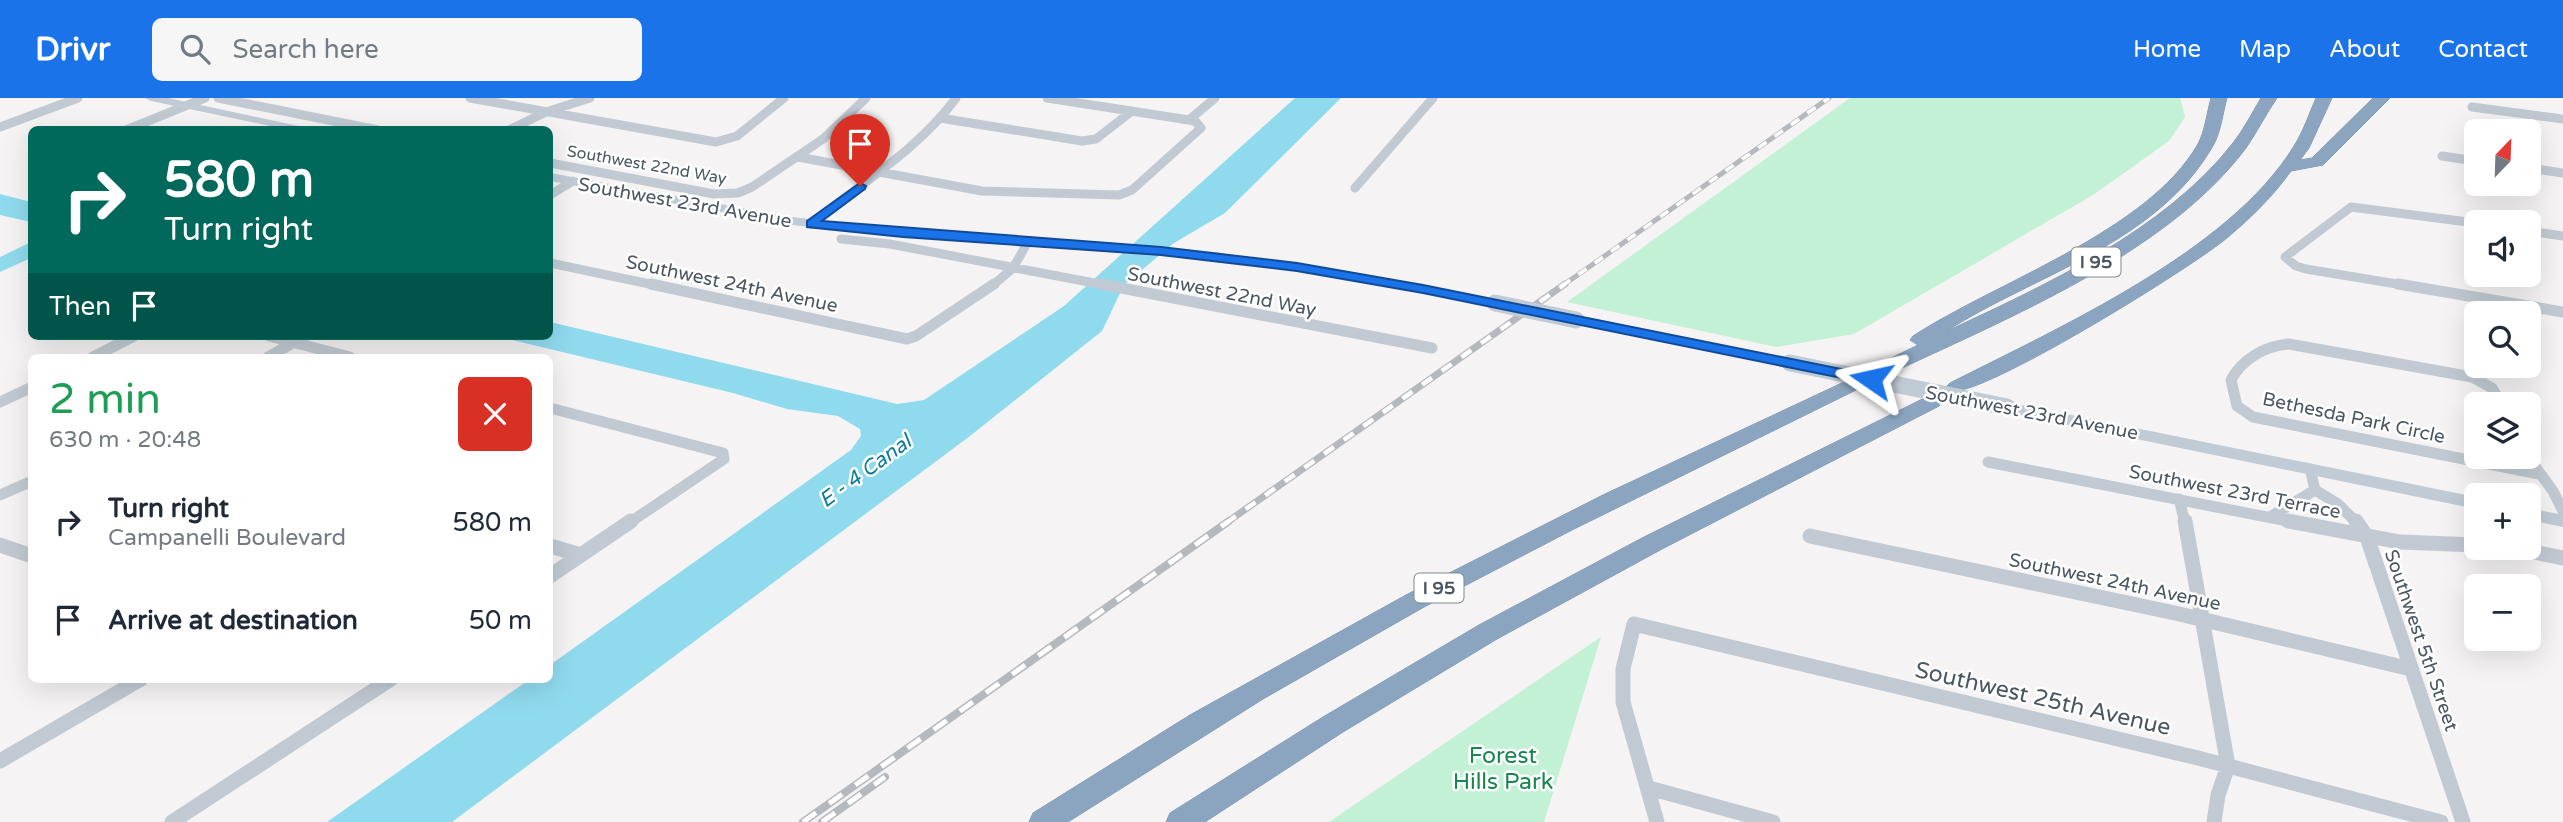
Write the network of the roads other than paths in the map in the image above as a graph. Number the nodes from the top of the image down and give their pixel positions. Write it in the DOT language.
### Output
graph roads {
  1 [pos="78,98"];
  2 [pos="151,98"];
  3 [pos="205,98"];
  4 [pos="218,98"];
  5 [pos="470,98"];
  6 [pos="590,98"];
  7 [pos="784,98"];
  8 [pos="866,98"];
  9 [pos="956,98"];
  10 [pos="1047,98"];
  11 [pos="1215,98"];
  12 [pos="1433,98"];
  13 [pos="2219,98"];
  14 [pos="2269,98"];
  15 [pos="2324,98"];
  16 [pos="2382,98"];
  17 [pos="483,99"];
  18 [pos="187,105"];
  19 [pos="2472,107"];
  20 [pos="1132,111"];
  21 [pos="546,112"];
  22 [pos="940,118"];
  23 [pos="2563,119"];
  24 [pos="1189,120"];
  25 [pos="136,126"];
  26 [pos="291,126"];
  27 [pos="358,126"];
  28 [pos="517,126"];
  29 [pos="0,127"];
  30 [pos="2442,156"];
  31 [pos="798,157"];
  32 [pos="2464,159"];
  33 [pos="553,164"];
  34 [pos="2288,167"];
  35 [pos="2541,170"];
  36 [pos="880,172"];
  37 [pos="2563,173"];
  38 [pos="553,178"];
  39 [pos="573,181"];
  40 [pos="1355,188"];
  41 [pos="553,193"];
  42 [pos="2464,221"];
  43 [pos="811,224"];
  44 [pos="2541,233"];
  45 [pos="2563,236"];
  46 [pos="841,239"];
  47 [pos="1028,242"];
  48 [pos="553,263"];
  49 [pos="1013,268"];
  50 [pos="1075,280"];
  51 [pos="1146,294"];
  52 [pos="2563,312"];
  53 [pos="126,340"];
  54 [pos="286,340"];
  55 [pos="298,340"];
  56 [pos="294,342"];
  57 [pos="1432,348"];
  58 [pos="99,354"];
  59 [pos="273,354"];
  60 [pos="340,354"];
  61 [pos="1851,385"];
  62 [pos="1957,387"];
  63 [pos="28,389"];
  64 [pos="2494,392"];
  65 [pos="1931,401"];
  66 [pos="0,402"];
  67 [pos="553,409"];
  68 [pos="2464,459"];
  69 [pos="1988,462"];
  70 [pos="2310,468"];
  71 [pos="2514,469"];
  72 [pos="2536,469"];
  73 [pos="2539,474"];
  74 [pos="28,483"];
  75 [pos="2315,490"];
  76 [pos="0,495"];
  77 [pos="2179,499"];
  78 [pos="2464,500"];
  79 [pos="2563,511"];
  80 [pos="2541,516"];
  81 [pos="2270,517"];
  82 [pos="2563,521"];
  83 [pos="1810,536"];
  84 [pos="2367,537"];
  85 [pos="0,545"];
  86 [pos="2464,545"];
  87 [pos="553,547"];
  88 [pos="2541,554"];
  89 [pos="28,555"];
  90 [pos="581,555"];
  91 [pos="2563,558"];
  92 [pos="553,574"];
  93 [pos="2203,620"];
  94 [pos="2411,669"];
  95 [pos="134,683"];
  96 [pos="385,683"];
  97 [pos="0,761"];
  98 [pos="2228,766"];
  99 [pos="1649,788"];
  100 [pos="172,822"];
  101 [pos="1044,822"];
  102 [pos="1181,822"];
  103 [pos="1657,822"];
  104 [pos="1773,822"];
  105 [pos="2214,822"];
  106 [pos="2441,822"];
  107 [pos="2463,822"];
  1 -- 29 [label="street"];
  2 -- 18 [label="street"];
  3 -- 18 [label="street"];
  4 -- 18 [label="street"];
  4 -- 27 [label="street"];
  5 -- 17 [label="street"];
  6 -- 21 [label="street"];
  7 -- 21 [label="street"];
  8 -- 31 [label="street"];
  9 -- 22 [label="street"];
  10 -- 20 [label="street"];
  11 -- 24 [label="street"];
  12 -- 40 [label="street"];
  13 -- 14 [label="highway, I 95"];
  15 -- 34 [label="highway, I 95"];
  16 -- 34 [label="highway"];
  17 -- 21 [label="street"];
  18 -- 25 [label="street"];
  18 -- 26 [label="street"];
  19 -- 23 [label="street"];
  20 -- 22 [label="street"];
  20 -- 24 [label="street"];
  21 -- 28 [label="street"];
  22 -- 36 [label="street"];
  24 -- 36 [label="street"];
  30 -- 32 [label="street"];
  31 -- 33 [label="street, Southwest 22nd Way"];
  31 -- 36 [label="street"];
  34 -- 62 [label="highway, I 95"];
  35 -- 37 [label="street"];
  36 -- 43 [label="street"];
  38 -- 39 [label="street, Southwest 23rd Avenue"];
  39 -- 41 [label="street"];
  39 -- 43 [label="street, Southwest 23rd Avenue"];
  42 -- 52 [label="street"];
  43 -- 47 [label="street, Southwest 23rd Avenue"];
  44 -- 45 [label="street"];
  46 -- 49 [label="street, Southwest 22nd Way"];
  47 -- 49 [label="street"];
  47 -- 70 [label="street, Southwest 23rd Avenue, bridge"];
  48 -- 49 [label="street, Southwest 24th Avenue"];
  49 -- 50 [label="street, Southwest 22nd Way"];
  50 -- 51 [label="street, Southwest 22nd Way"];
  51 -- 57 [label="street, Southwest 22nd Way"];
  53 -- 58 [label="street"];
  54 -- 56 [label="street"];
  55 -- 56 [label="street"];
  56 -- 59 [label="street"];
  56 -- 60 [label="street"];
  61 -- 101 [label="highway, I 95"];
  63 -- 66 [label="street"];
  64 -- 68 [label="street, Bethesda Park Circle"];
  65 -- 102 [label="highway"];
  67 -- 90 [label="street"];
  69 -- 77 [label="street, Southwest 23rd Terrace"];
  70 -- 75 [label="street"];
  70 -- 78 [label="street, Southwest 23rd Avenue"];
  71 -- 73 [label="street, Bethesda Park Circle"];
  72 -- 73 [label="street"];
  73 -- 79 [label="street"];
  74 -- 76 [label="street"];
  75 -- 81 [label="street"];
  75 -- 84 [label="street, Southwest 5th Street"];
  77 -- 81 [label="street, Southwest 23rd Terrace"];
  77 -- 93 [label="street"];
  80 -- 82 [label="street"];
  81 -- 84 [label="street, Southwest 23rd Terrace"];
  83 -- 93 [label="street, Southwest 24th Avenue"];
  84 -- 86 [label="street, Southwest 23rd Terrace"];
  84 -- 94 [label="street, Southwest 5th Street"];
  85 -- 89 [label="street"];
  87 -- 90 [label="street"];
  88 -- 91 [label="street"];
  90 -- 92 [label="street"];
  93 -- 94 [label="street, Southwest 24th Avenue"];
  93 -- 98 [label="street"];
  94 -- 107 [label="street, Southwest 5th Street"];
  95 -- 97 [label="street"];
  96 -- 100 [label="street"];
  98 -- 99 [label="street, Southwest 25th Avenue"];
  98 -- 105 [label="street"];
  98 -- 106 [label="street, Southwest 25th Avenue"];
  99 -- 103 [label="street"];
  99 -- 104 [label="street"];
}
